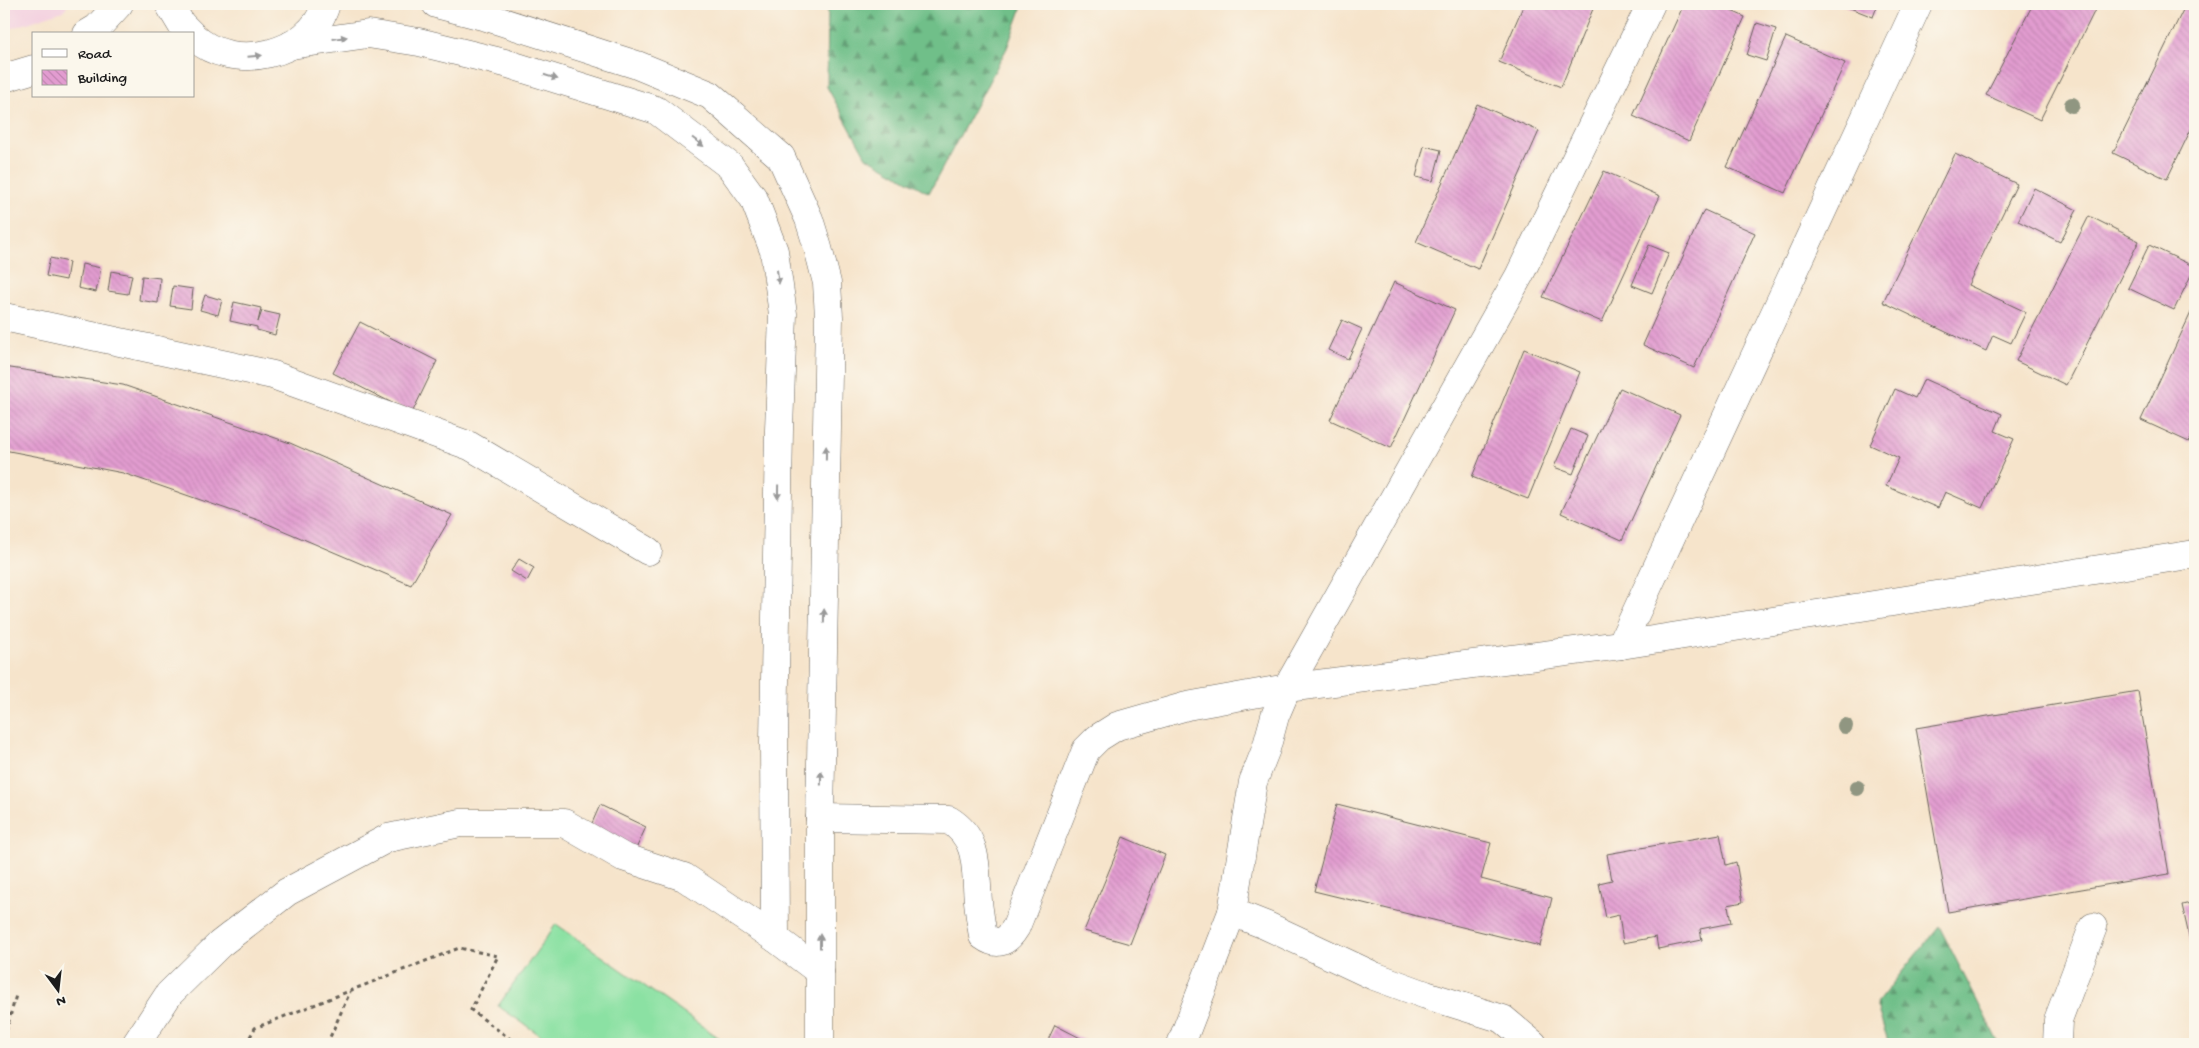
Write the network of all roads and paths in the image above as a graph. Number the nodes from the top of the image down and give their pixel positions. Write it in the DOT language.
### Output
graph roads {
  1 [pos="119,4"];
  2 [pos="169,4"];
  3 [pos="326,4"];
  4 [pos="436,4"];
  5 [pos="1651,4"];
  6 [pos="1918,4"];
  7 [pos="90,32"];
  8 [pos="189,32"];
  9 [pos="195,38"];
  10 [pos="291,45"];
  11 [pos="207,54"];
  12 [pos="32,69"];
  13 [pos="4,78"];
  14 [pos="761,140"];
  15 [pos="730,166"];
  16 [pos="4,317"];
  17 [pos="648,551"];
  18 [pos="2195,554"];
  19 [pos="1621,644"];
  20 [pos="1287,688"];
  21 [pos="820,818"];
  22 [pos="1232,912"];
  23 [pos="2093,927"];
  24 [pos="775,938"];
  25 [pos="820,972"];
  26 [pos="350,991"];
  27 [pos="16,995"];
  28 [pos="4,1039"];
  29 [pos="136,1044"];
  30 [pos="246,1044"];
  31 [pos="328,1044"];
  32 [pos="517,1044"];
  33 [pos="820,1044"];
  34 [pos="1181,1044"];
  35 [pos="1533,1044"];
  36 [pos="2057,1044"];
  1 -- 7 [label="main road"];
  2 -- 8 [label="main road"];
  3 -- 10 [label="main road"];
  4 -- 14 [label="main road"];
  5 -- 20 [label="main road"];
  6 -- 19 [label="main road"];
  9 -- 11 [label="main road"];
  11 -- 10 [label="main road, one-way"];
  10 -- 15 [label="main road, one-way"];
  12 -- 13 [label="main road"];
  14 -- 15 [label="main road"];
  21 -- 14 [label="main road, one-way"];
  15 -- 24 [label="main road, one-way"];
  16 -- 17 [label="main road"];
  18 -- 19 [label="main road"];
  19 -- 20 [label="main road"];
  20 -- 21 [label="main road"];
  20 -- 22 [label="main road"];
  25 -- 21 [label="main road, one-way"];
  22 -- 34 [label="main road"];
  22 -- 35 [label="main road"];
  23 -- 36 [label="main road"];
  24 -- 25 [label="main road"];
  24 -- 29 [label="main road"];
  25 -- 33 [label="main road"];
  26 -- 30 [label="path"];
  26 -- 31 [label="path"];
  26 -- 32 [label="path"];
  27 -- 28 [label="path"];
}
